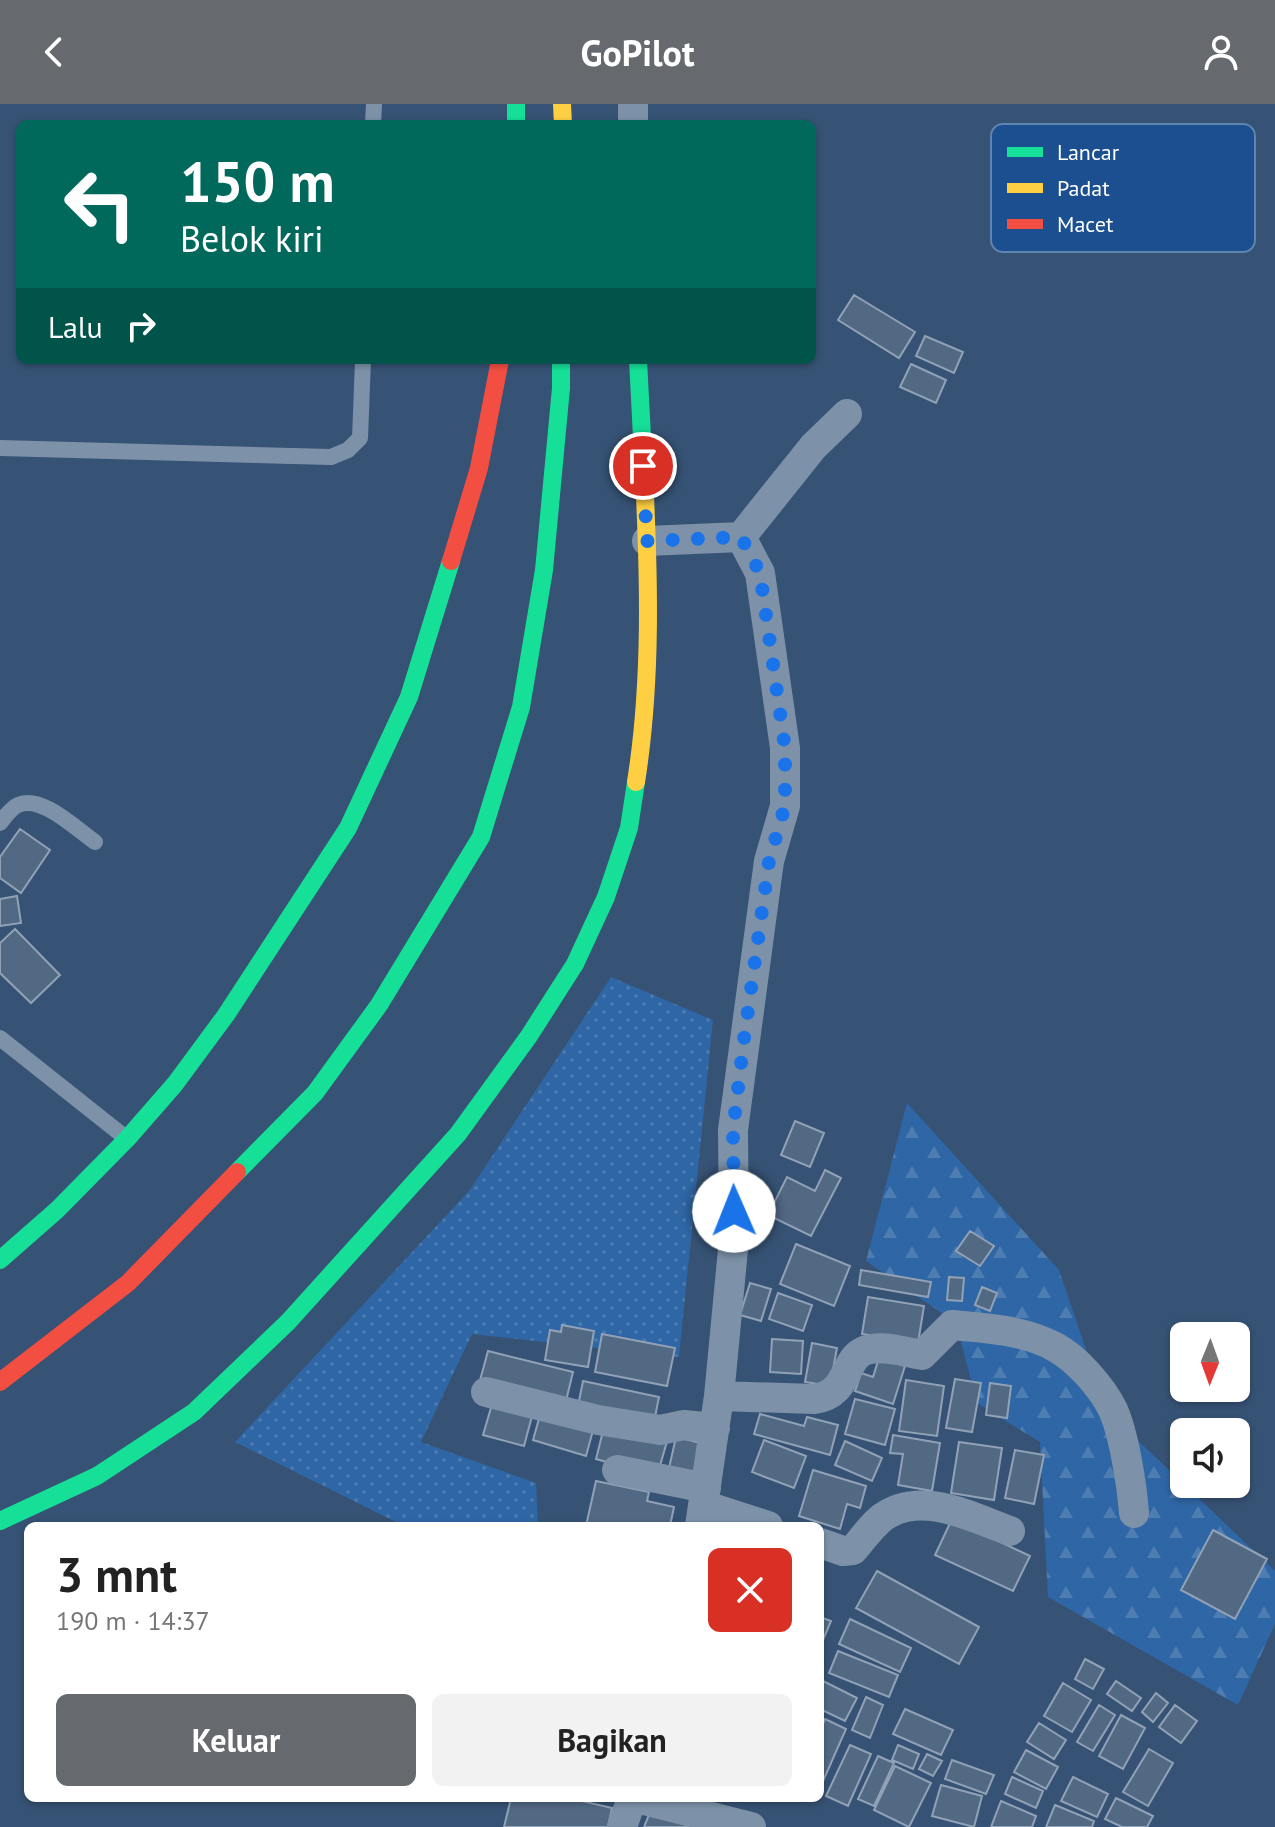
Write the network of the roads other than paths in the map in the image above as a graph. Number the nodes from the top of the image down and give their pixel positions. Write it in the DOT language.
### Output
graph roads {
  1 [pos="363,364"];
  2 [pos="499,364"];
  3 [pos="561,364"];
  4 [pos="638,364"];
  5 [pos="847,414"];
  6 [pos="0,448"];
  7 [pos="741,537"];
  8 [pos="647,541"];
  9 [pos="0,823"];
  10 [pos="95,842"];
  11 [pos="0,1038"];
  12 [pos="127,1139"];
  13 [pos="0,1260"];
  14 [pos="0,1382"];
  15 [pos="486,1392"];
  16 [pos="719,1396"];
  17 [pos="715,1428"];
  18 [pos="617,1470"];
  19 [pos="703,1506"];
  20 [pos="1134,1513"];
  21 [pos="0,1521"];
  22 [pos="755,1522"];
  23 [pos="1010,1531"];
  24 [pos="824,1544"];
  25 [pos="632,1802"];
  26 [pos="650,1802"];
  27 [pos="622,1827"];
  28 [pos="751,1827"];
  1 -- 6 [label="lane"];
  2 -- 12 [label="main road"];
  3 -- 14 [label="main road"];
  4 -- 8 [label="main road"];
  5 -- 7 [label="street"];
  7 -- 8 [label="street"];
  7 -- 16 [label="street"];
  8 -- 21 [label="main road"];
  9 -- 10 [label="lane"];
  11 -- 12 [label="lane"];
  12 -- 13 [label="main road"];
  15 -- 17 [label="street"];
  16 -- 17 [label="street"];
  16 -- 20 [label="street"];
  17 -- 19 [label="street"];
  18 -- 19 [label="street"];
  19 -- 22 [label="street"];
  23 -- 24 [label="street"];
  25 -- 27 [label="street"];
  26 -- 28 [label="street"];
}
